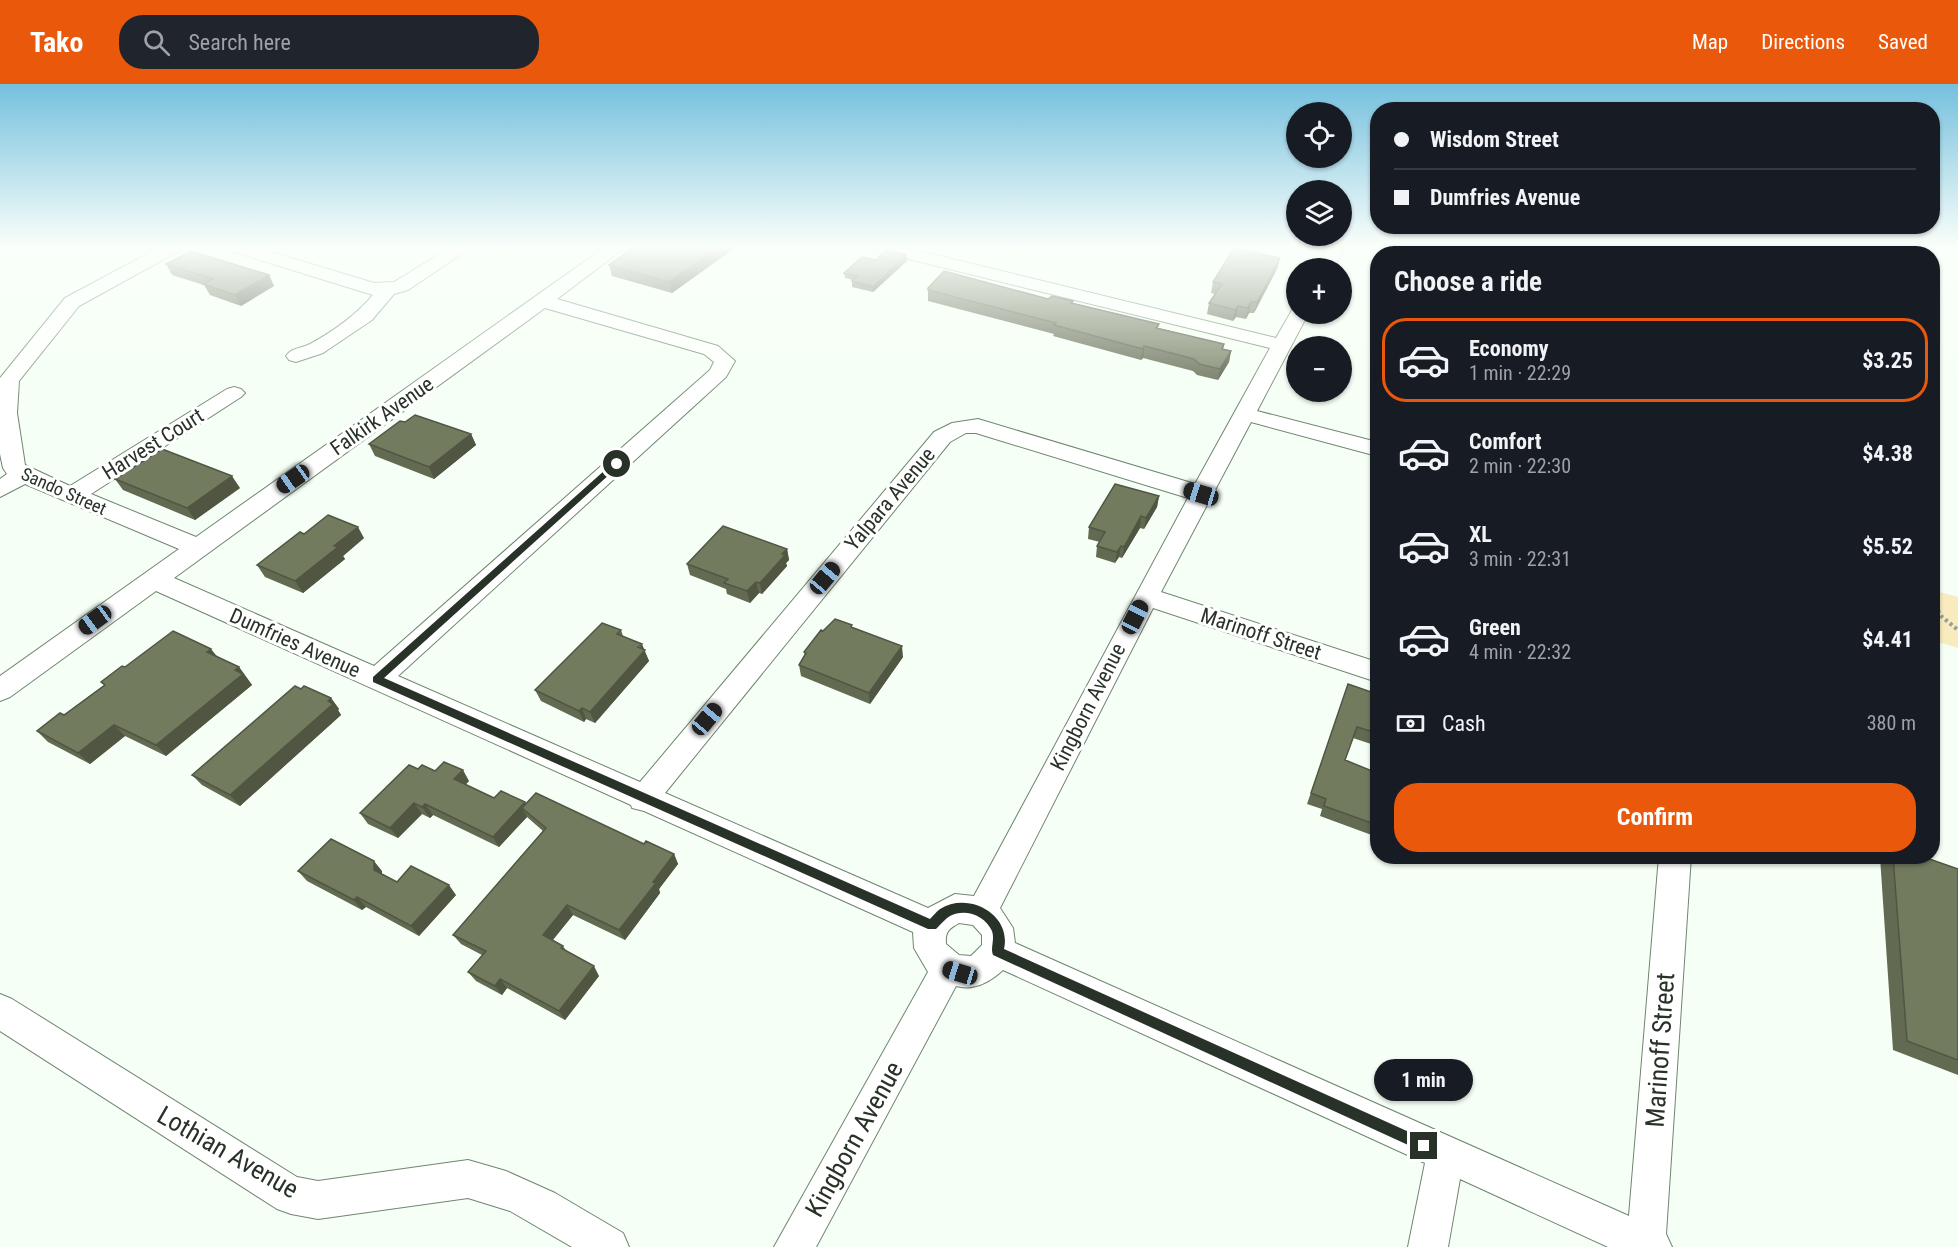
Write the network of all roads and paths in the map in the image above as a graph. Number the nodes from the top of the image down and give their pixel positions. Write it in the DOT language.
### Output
graph roads {
  1 [pos="73,301"];
  2 [pos="377,301"];
  3 [pos="542,301"];
  4 [pos="1103,301"];
  5 [pos="1293,324"];
  6 [pos="1281,345"];
  7 [pos="296,356"];
  8 [pos="5,380"];
  9 [pos="234,393"];
  10 [pos="1245,414"];
  11 [pos="1370,447"];
  12 [pos="23,475"];
  13 [pos="0,489"];
  14 [pos="1201,494"];
  15 [pos="71,496"];
  16 [pos="197,548"];
  17 [pos="152,579"];
  18 [pos="1146,596"];
  19 [pos="1940,614"];
  20 [pos="1958,630"];
  21 [pos="1370,670"];
  22 [pos="377,679"];
  23 [pos="0,690"];
  24 [pos="644,798"];
  25 [pos="1674,864"];
  26 [pos="982,912"];
  27 [pos="932,925"];
  28 [pos="997,951"];
  29 [pos="948,969"];
  30 [pos="0,1011"];
  31 [pos="1445,1155"];
  32 [pos="1649,1246"];
  33 [pos="609,1247"];
  34 [pos="794,1247"];
  35 [pos="1428,1247"];
  1 -- 8 [label="street, Sando Street"];
  2 -- 7 [label="street"];
  3 -- 16 [label="street, Falkirk Avenue"];
  3 -- 22 [label="street"];
  4 -- 6 [label="street"];
  5 -- 6 [label="street, Kingborn Avenue"];
  6 -- 10 [label="street, Kingborn Avenue"];
  8 -- 12 [label="street, Sando Street"];
  9 -- 15 [label="street, Harvest Court"];
  10 -- 11 [label="street"];
  10 -- 14 [label="street, Kingborn Avenue"];
  12 -- 13 [label="street"];
  12 -- 15 [label="street, Sando Street"];
  14 -- 18 [label="street, Kingborn Avenue"];
  14 -- 24 [label="street, Yalpara Avenue"];
  15 -- 16 [label="street, Sando Street"];
  16 -- 17 [label="street, Falkirk Avenue"];
  17 -- 22 [label="street, Dumfries Avenue"];
  17 -- 23 [label="street, Falkirk Avenue"];
  18 -- 21 [label="street, Marinoff Street"];
  18 -- 26 [label="street, Kingborn Avenue"];
  19 -- 20 [label="path"];
  22 -- 24 [label="street, Dumfries Avenue"];
  24 -- 27 [label="street, Dumfries Avenue"];
  25 -- 32 [label="street, Marinoff Street"];
  26 -- 27 [label="street"];
  26 -- 28 [label="street"];
  27 -- 29 [label="street"];
  28 -- 29 [label="street"];
  28 -- 31 [label="street"];
  29 -- 34 [label="street, Kingborn Avenue"];
  30 -- 33 [label="street, Lothian Avenue"];
  31 -- 32 [label="street"];
  31 -- 35 [label="street"];
}
